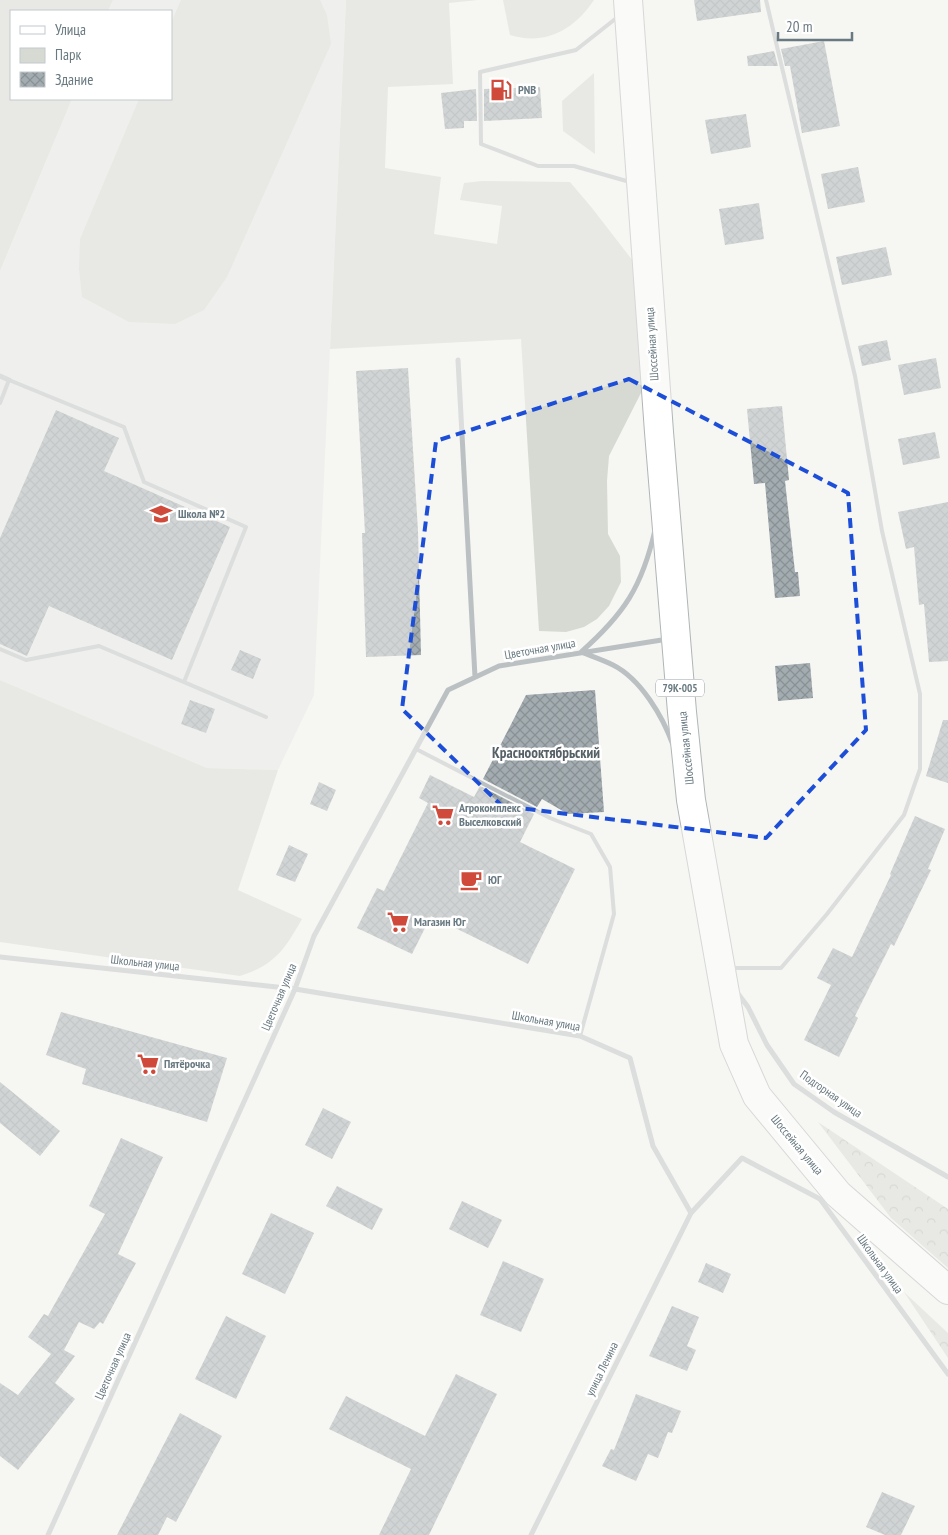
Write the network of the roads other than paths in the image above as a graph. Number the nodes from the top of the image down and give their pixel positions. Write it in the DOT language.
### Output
graph roads {
  1 [pos="766,0"];
  2 [pos="628,4"];
  3 [pos="640,185"];
  4 [pos="458,360"];
  5 [pos="0,376"];
  6 [pos="9,380"];
  7 [pos="0,402"];
  8 [pos="656,527"];
  9 [pos="676,638"];
  10 [pos="0,649"];
  11 [pos="580,652"];
  12 [pos="475,677"];
  13 [pos="184,682"];
  14 [pos="266,717"];
  15 [pos="416,749"];
  16 [pos="675,752"];
  17 [pos="681,770"];
  18 [pos="691,800"];
  19 [pos="0,957"];
  20 [pos="720,967"];
  21 [pos="294,989"];
  22 [pos="580,1036"];
  23 [pos="948,1177"];
  24 [pos="691,1213"];
  25 [pos="948,1290"];
  26 [pos="948,1374"];
  27 [pos="48,1535"];
  28 [pos="531,1535"];
  1 -- 20 [label="lane"];
  2 -- 3 [label="main road, Шоссейная улица / 79К-005"];
  2 -- 3 [label="lane"];
  3 -- 9 [label="main road, Шоссейная улица / 79К-005"];
  4 -- 12 [label="street"];
  5 -- 6 [label="street"];
  6 -- 7 [label="lane"];
  6 -- 13 [label="lane"];
  8 -- 11 [label="street"];
  9 -- 11 [label="street, Цветочная улица"];
  9 -- 18 [label="main road, Шоссейная улица / 79К-005"];
  10 -- 13 [label="lane"];
  11 -- 12 [label="street, Цветочная улица"];
  11 -- 16 [label="street"];
  12 -- 15 [label="street, Цветочная улица"];
  13 -- 14 [label="lane"];
  15 -- 21 [label="street, Цветочная улица"];
  15 -- 22 [label="lane"];
  17 -- 18 [label="street"];
  18 -- 20 [label="main road, Шоссейная улица / 79К-005"];
  19 -- 21 [label="street, Школьная улица"];
  20 -- 23 [label="street, Подгорная улица"];
  20 -- 25 [label="main road, Шоссейная улица / 79К-005"];
  21 -- 22 [label="street, Школьная улица"];
  21 -- 27 [label="street, Цветочная улица"];
  22 -- 24 [label="street, Школьная улица"];
  24 -- 26 [label="street, Школьная улица"];
  24 -- 28 [label="street, улица Ленина"];
}
